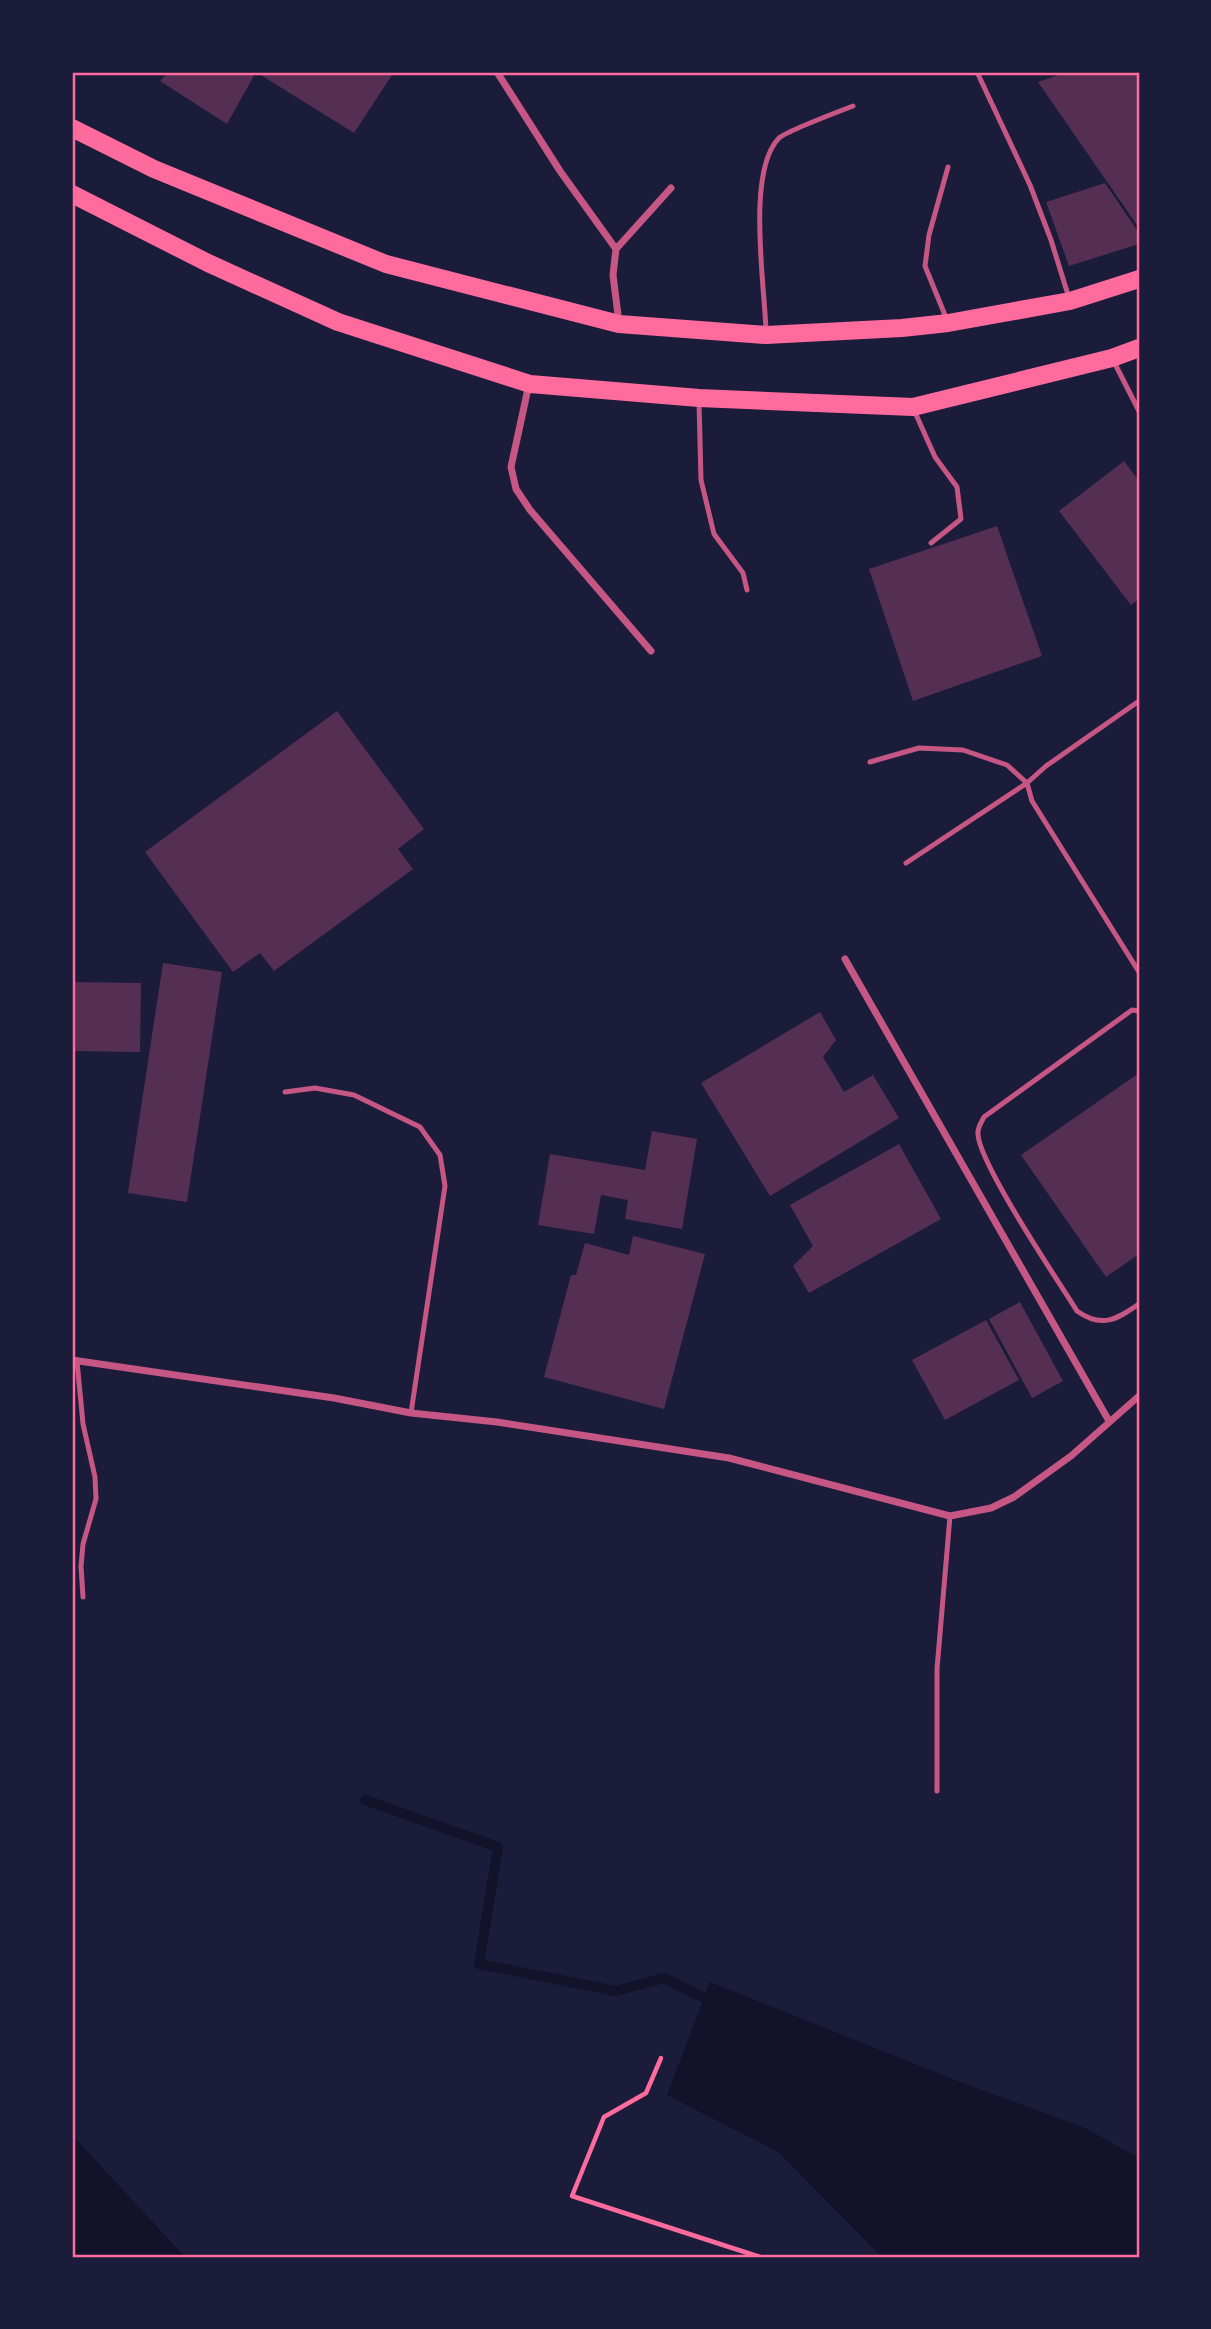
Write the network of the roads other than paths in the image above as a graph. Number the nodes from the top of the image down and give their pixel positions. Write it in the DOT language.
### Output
graph roads {
  1 [pos="497,72"];
  2 [pos="977,72"];
  3 [pos="853,106"];
  4 [pos="72,128"];
  5 [pos="948,167"];
  6 [pos="671,188"];
  7 [pos="72,194"];
  8 [pos="616,249"];
  9 [pos="1139,279"];
  10 [pos="1070,301"];
  11 [pos="948,323"];
  12 [pos="619,324"];
  13 [pos="766,335"];
  14 [pos="1139,348"];
  15 [pos="1112,358"];
  16 [pos="530,384"];
  17 [pos="699,398"];
  18 [pos="913,407"];
  19 [pos="1139,411"];
  20 [pos="931,543"];
  21 [pos="747,590"];
  22 [pos="651,651"];
  23 [pos="1139,701"];
  24 [pos="870,762"];
  25 [pos="1027,783"];
  26 [pos="906,863"];
  27 [pos="845,959"];
  28 [pos="1139,972"];
  29 [pos="1139,1011"];
  30 [pos="285,1092"];
  31 [pos="1139,1304"];
  32 [pos="75,1360"];
  33 [pos="1139,1396"];
  34 [pos="411,1413"];
  35 [pos="1109,1421"];
  36 [pos="950,1516"];
  37 [pos="83,1597"];
  38 [pos="937,1791"];
  1 -- 8 [label="street"];
  2 -- 10 [label="lane"];
  3 -- 13 [label="lane"];
  4 -- 12 [label="main road"];
  5 -- 11 [label="lane"];
  6 -- 8 [label="street"];
  7 -- 16 [label="main road"];
  8 -- 12 [label="street"];
  9 -- 10 [label="main road"];
  10 -- 11 [label="main road"];
  11 -- 13 [label="main road"];
  12 -- 13 [label="main road"];
  14 -- 15 [label="main road"];
  15 -- 18 [label="main road"];
  15 -- 19 [label="lane"];
  16 -- 17 [label="main road"];
  16 -- 22 [label="street"];
  17 -- 18 [label="main road"];
  17 -- 21 [label="lane"];
  18 -- 20 [label="lane"];
  23 -- 25 [label="lane"];
  24 -- 25 [label="lane"];
  25 -- 26 [label="lane"];
  25 -- 28 [label="lane"];
  27 -- 35 [label="street"];
  29 -- 31 [label="lane"];
  30 -- 34 [label="lane"];
  32 -- 34 [label="street"];
  32 -- 37 [label="lane"];
  33 -- 35 [label="street"];
  34 -- 36 [label="street"];
  35 -- 36 [label="street"];
  36 -- 38 [label="lane"];
}
